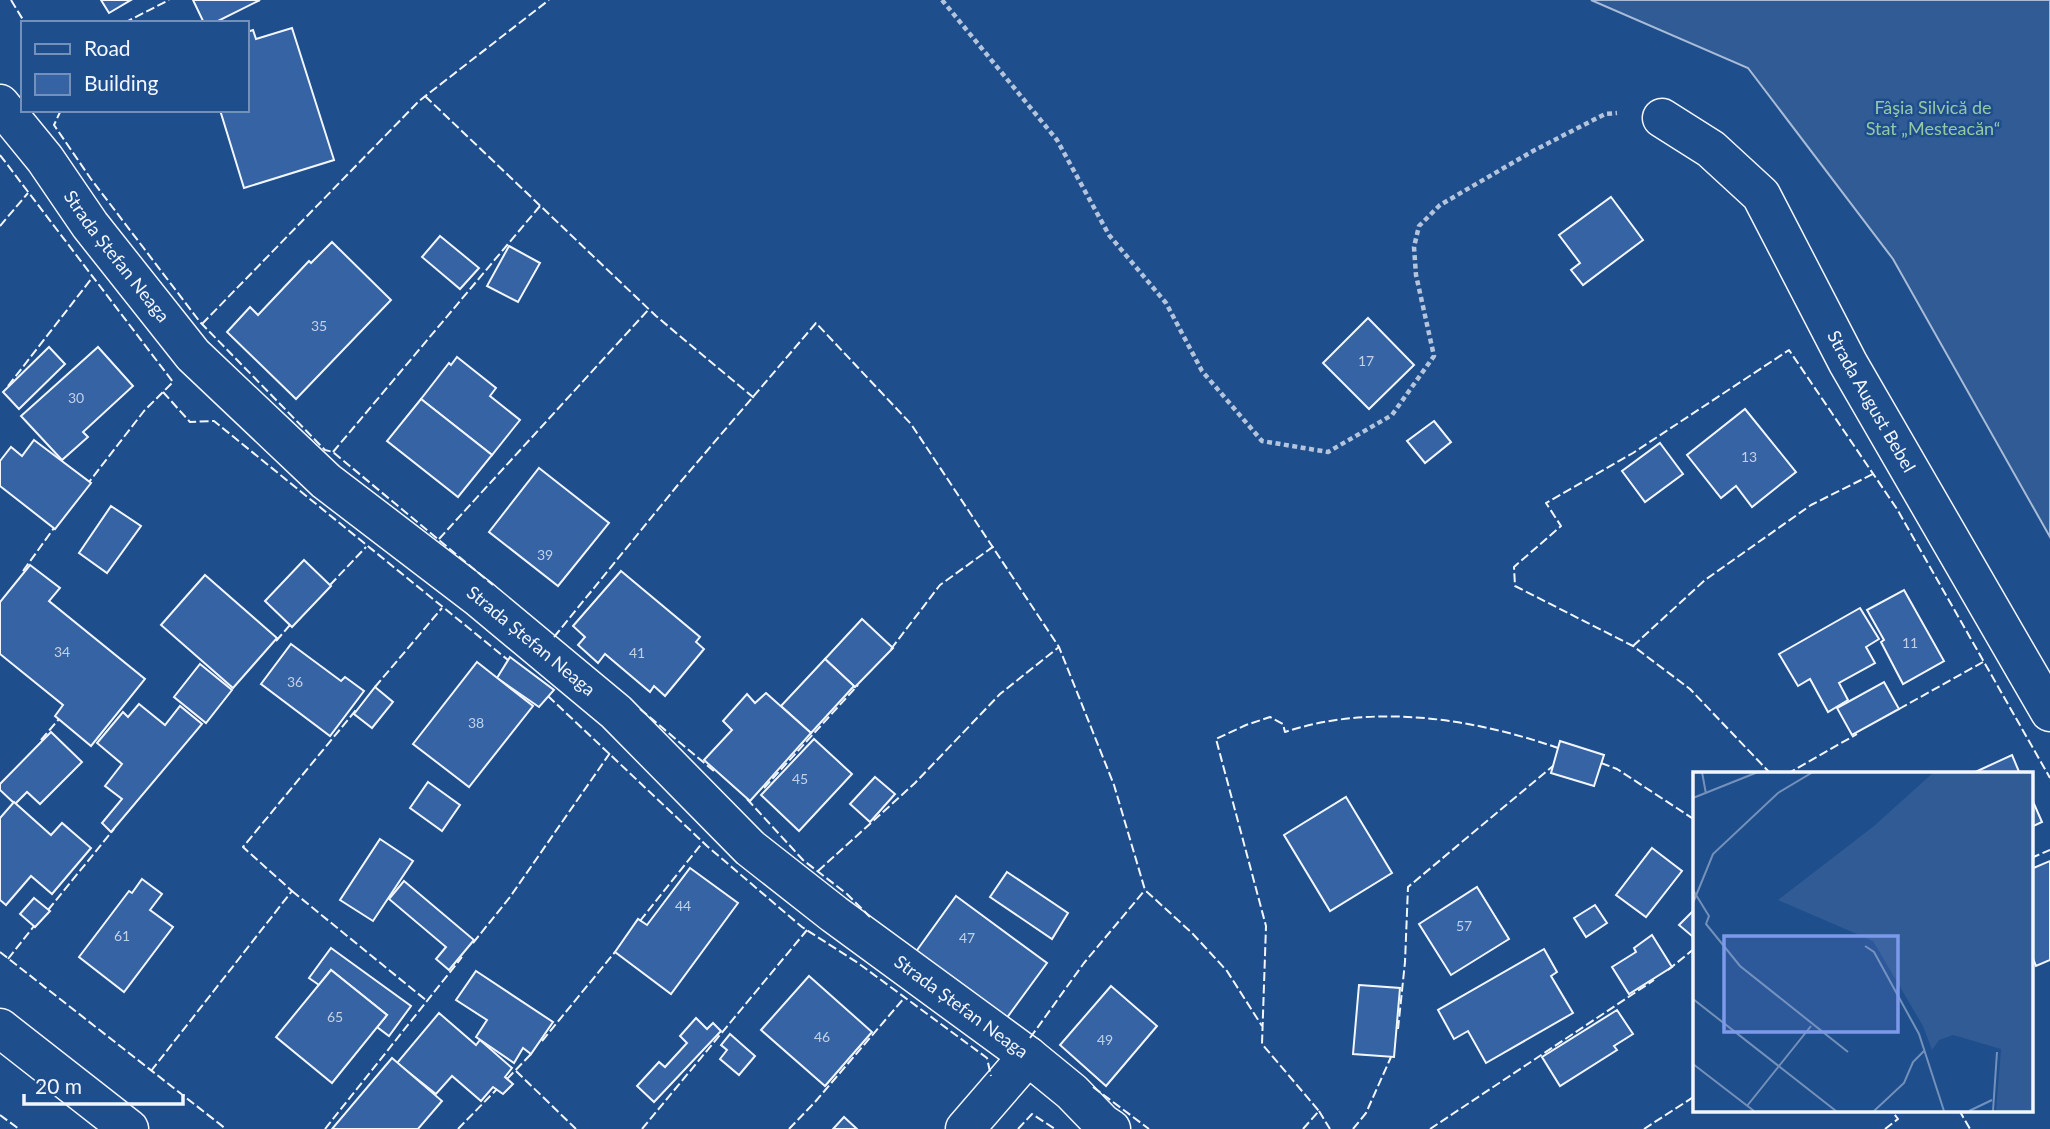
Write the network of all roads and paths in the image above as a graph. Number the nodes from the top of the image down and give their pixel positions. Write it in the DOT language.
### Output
graph roads {
  1 [pos="942,0"];
  2 [pos="0,104"];
  3 [pos="1662,118"];
  4 [pos="2050,712"];
  5 [pos="0,1028"];
  6 [pos="1028,1056"];
  7 [pos="129,1129"];
  8 [pos="965,1129"];
  9 [pos="1111,1129"];
  1 -- 3 [label="path"];
  2 -- 6 [label="street, Strada Ștefan Neaga"];
  3 -- 4 [label="street, Strada August Bebel"];
  5 -- 7 [label="street"];
  6 -- 8 [label="street"];
  6 -- 9 [label="street, Strada Ștefan Neaga"];
}
